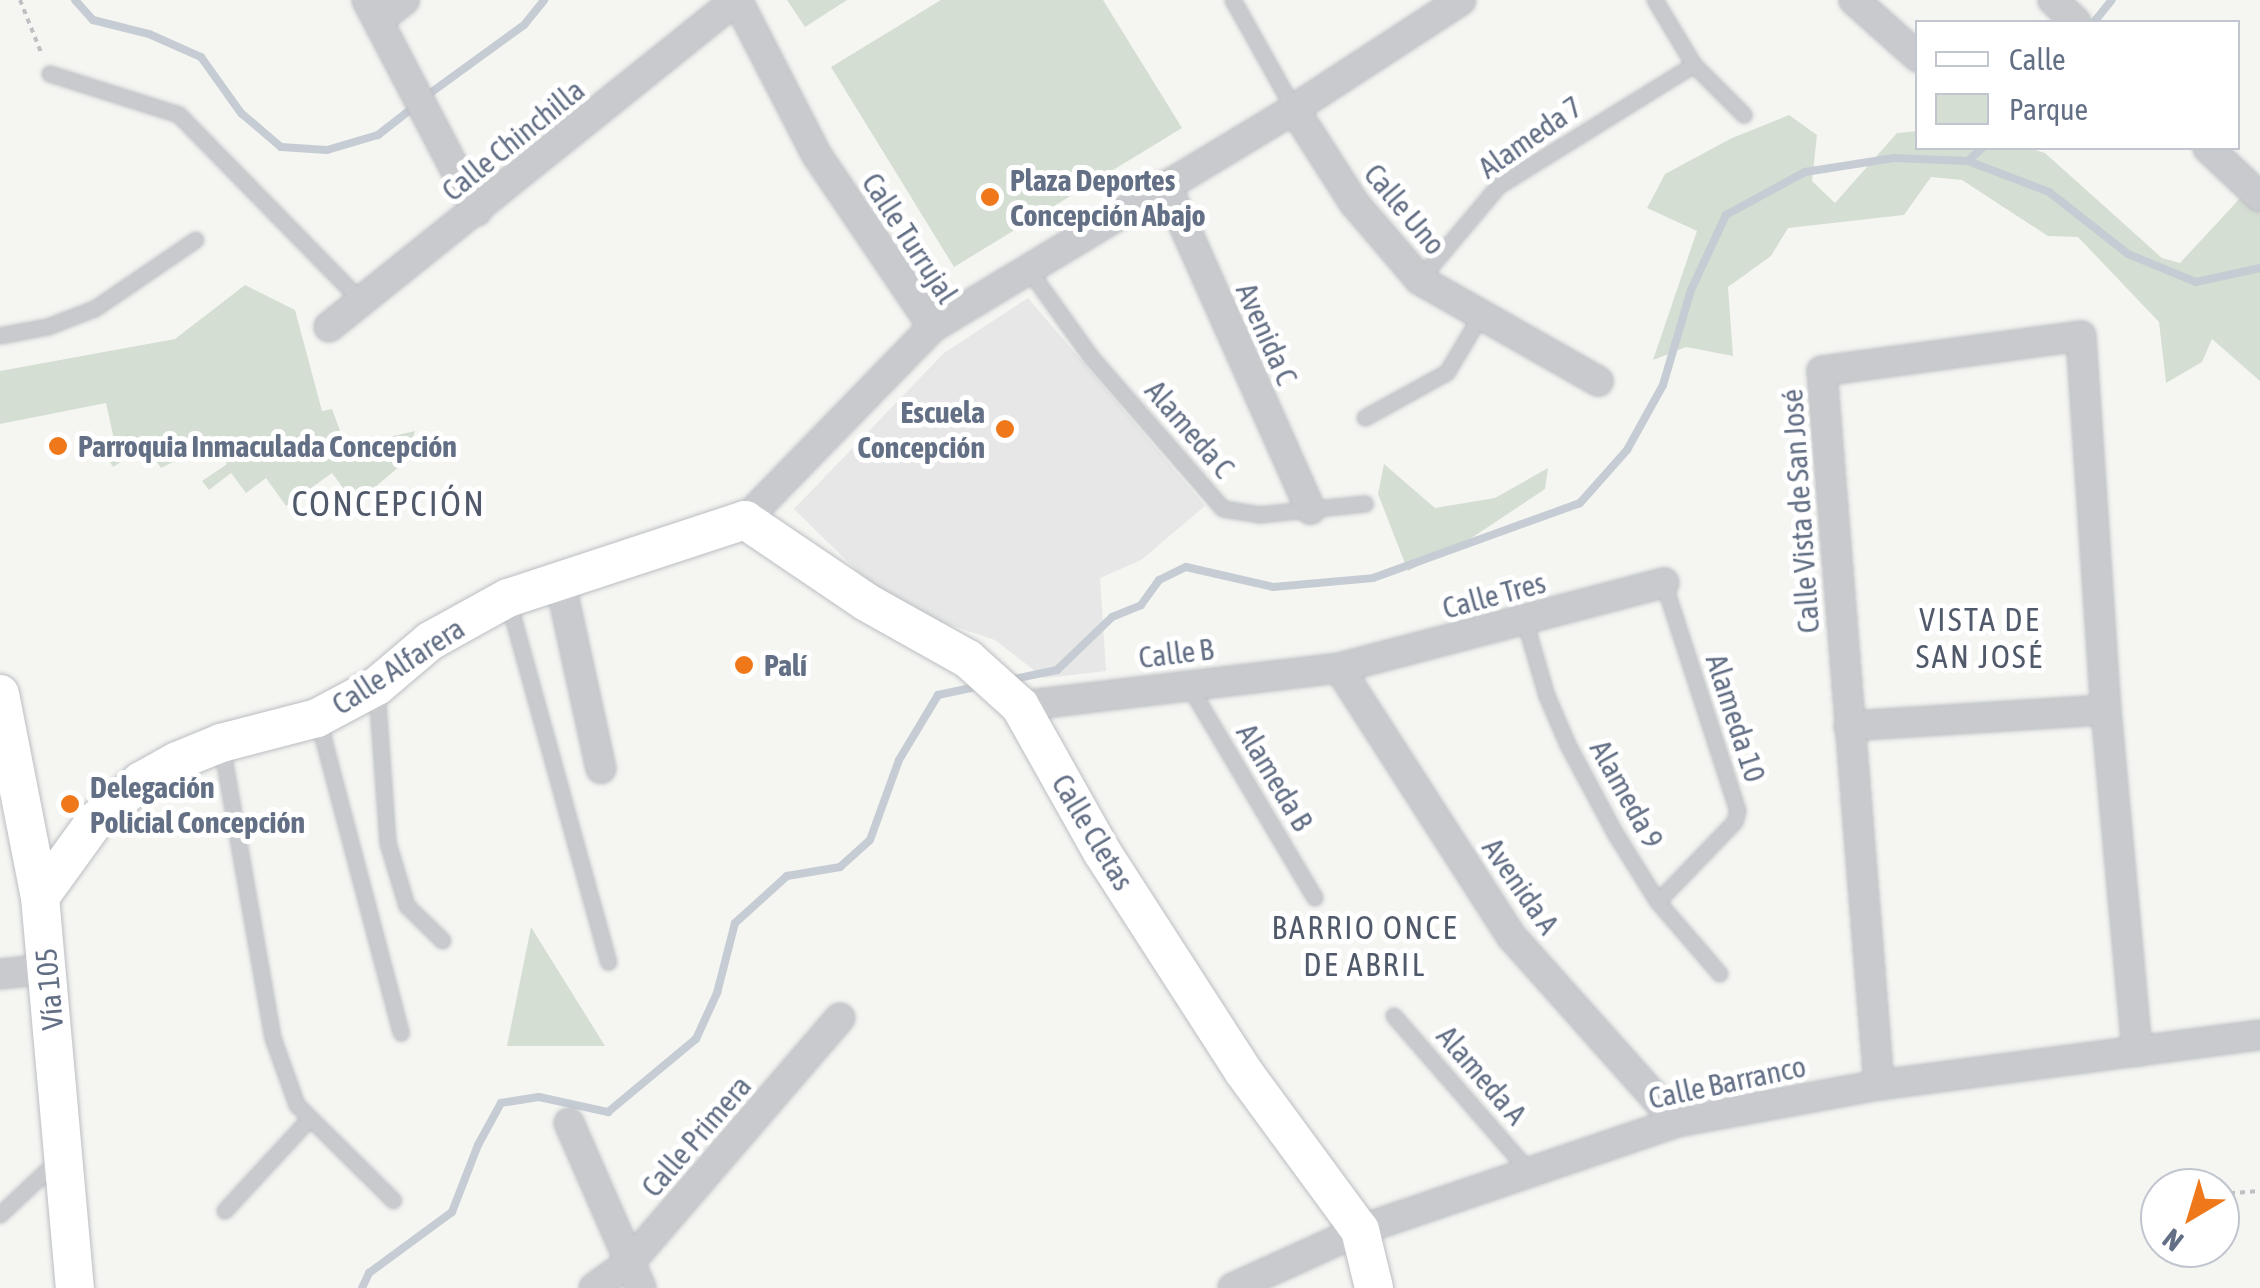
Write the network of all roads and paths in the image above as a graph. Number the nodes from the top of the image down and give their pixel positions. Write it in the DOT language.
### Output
graph roads {
  1 [pos="20,0"];
  2 [pos="404,0"];
  3 [pos="736,0"];
  4 [pos="1232,0"];
  5 [pos="1461,0"];
  6 [pos="1655,0"];
  7 [pos="1854,0"];
  8 [pos="2053,0"];
  9 [pos="373,10"];
  10 [pos="1424,10"];
  11 [pos="2074,20"];
  12 [pos="1915,54"];
  13 [pos="1694,65"];
  14 [pos="50,74"];
  15 [pos="1294,108"];
  16 [pos="1744,115"];
  17 [pos="2210,150"];
  18 [pos="1166,185"];
  19 [pos="2260,197"];
  20 [pos="477,211"];
  21 [pos="196,240"];
  22 [pos="1029,270"];
  23 [pos="1420,280"];
  24 [pos="363,304"];
  25 [pos="1481,316"];
  26 [pos="330,327"];
  27 [pos="933,327"];
  28 [pos="0,336"];
  29 [pos="1598,381"];
  30 [pos="1365,418"];
  31 [pos="1365,504"];
  32 [pos="1310,509"];
  33 [pos="745,520"];
  34 [pos="560,581"];
  35 [pos="1664,582"];
  36 [pos="508,598"];
  37 [pos="1525,621"];
  38 [pos="1340,668"];
  39 [pos="1188,684"];
  40 [pos="377,686"];
  41 [pos="0,694"];
  42 [pos="1020,706"];
  43 [pos="2106,710"];
  44 [pos="318,718"];
  45 [pos="1849,726"];
  46 [pos="221,743"];
  47 [pos="601,769"];
  48 [pos="9,774"];
  49 [pos="40,896"];
  50 [pos="1314,898"];
  51 [pos="1658,902"];
  52 [pos="443,940"];
  53 [pos="610,962"];
  54 [pos="48,969"];
  55 [pos="0,974"];
  56 [pos="1720,974"];
  57 [pos="1394,1016"];
  58 [pos="840,1018"];
  59 [pos="401,1033"];
  60 [pos="2260,1035"];
  61 [pos="2137,1052"];
  62 [pos="1879,1085"];
  63 [pos="308,1121"];
  64 [pos="1677,1122"];
  65 [pos="569,1123"];
  66 [pos="64,1156"];
  67 [pos="1528,1170"];
  68 [pos="394,1201"];
  69 [pos="225,1211"];
  70 [pos="0,1215"];
  71 [pos="1360,1230"];
  72 [pos="636,1275"];
  73 [pos="75,1288"];
  74 [pos="594,1288"];
  75 [pos="1233,1288"];
  76 [pos="1374,1288"];
  1 -- 14 [label="path"];
  2 -- 9 [label="street"];
  3 -- 20 [label="street, Calle Chinchilla"];
  3 -- 27 [label="street, Calle Turrujal"];
  4 -- 15 [label="lane"];
  5 -- 10 [label="street"];
  6 -- 13 [label="lane"];
  7 -- 12 [label="street"];
  8 -- 11 [label="street"];
  9 -- 20 [label="street"];
  10 -- 15 [label="street"];
  13 -- 16 [label="lane"];
  13 -- 23 [label="lane, Alameda 7"];
  14 -- 24 [label="lane"];
  15 -- 18 [label="street"];
  15 -- 23 [label="street, Calle Uno"];
  17 -- 19 [label="street"];
  18 -- 22 [label="street"];
  18 -- 32 [label="street, Avenida C"];
  20 -- 24 [label="street, Calle Chinchilla"];
  21 -- 28 [label="lane"];
  22 -- 27 [label="street"];
  22 -- 32 [label="lane, Alameda C"];
  23 -- 25 [label="street, Calle Uno"];
  24 -- 26 [label="street, Calle Chinchilla"];
  25 -- 29 [label="street, Calle Uno"];
  25 -- 30 [label="lane"];
  27 -- 33 [label="street, Calle Turrujal"];
  31 -- 32 [label="lane, Alameda C"];
  33 -- 34 [label="street, Calle Alfarera"];
  33 -- 42 [label="street, Calle Cletas"];
  34 -- 36 [label="street, Calle Alfarera"];
  34 -- 47 [label="street"];
  35 -- 37 [label="street, Calle Tres"];
  35 -- 51 [label="lane, Alameda 10"];
  36 -- 40 [label="street, Calle Alfarera"];
  36 -- 53 [label="lane"];
  37 -- 38 [label="street, Calle Tres"];
  37 -- 51 [label="lane, Alameda 9"];
  38 -- 39 [label="street, Calle B"];
  38 -- 64 [label="street, Avenida A"];
  39 -- 42 [label="street, Calle B"];
  39 -- 50 [label="lane, Alameda B"];
  40 -- 44 [label="street, Calle Alfarera"];
  40 -- 52 [label="lane"];
  41 -- 48 [label="street, Vía 105"];
  42 -- 71 [label="street, Calle Cletas"];
  43 -- 45 [label="street"];
  43 -- 45 [label="street, Calle Vista de San José"];
  43 -- 61 [label="street, Calle Vista de San José"];
  44 -- 46 [label="street, Calle Alfarera"];
  44 -- 59 [label="lane"];
  45 -- 62 [label="street, Calle Vista de San José"];
  46 -- 49 [label="street, Calle Alfarera"];
  46 -- 63 [label="lane"];
  48 -- 49 [label="street, Vía 105"];
  49 -- 54 [label="street, Vía 105"];
  51 -- 56 [label="lane, Alameda 9"];
  54 -- 55 [label="street"];
  54 -- 66 [label="street, Vía 105"];
  57 -- 67 [label="lane, Alameda A"];
  58 -- 72 [label="street, Calle Primera"];
  60 -- 61 [label="street, Calle Barranco"];
  61 -- 62 [label="street, Calle Barranco"];
  62 -- 64 [label="street, Calle Barranco"];
  63 -- 68 [label="lane"];
  63 -- 69 [label="lane"];
  64 -- 67 [label="street, Calle Barranco"];
  65 -- 72 [label="street"];
  66 -- 70 [label="lane"];
  66 -- 73 [label="street, Vía 105"];
  67 -- 71 [label="street, Calle Barranco"];
  71 -- 75 [label="street, Calle Barranco"];
  71 -- 76 [label="street"];
  72 -- 74 [label="street, Calle Primera"];
}
